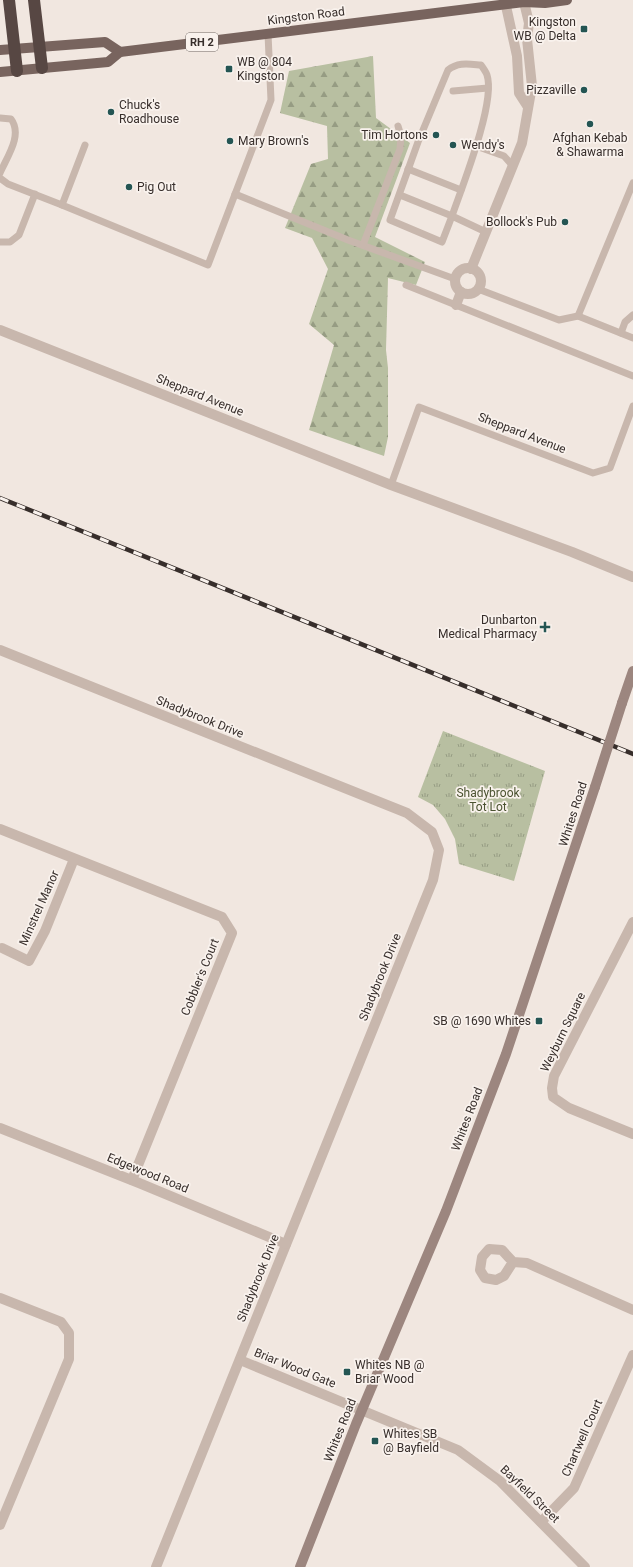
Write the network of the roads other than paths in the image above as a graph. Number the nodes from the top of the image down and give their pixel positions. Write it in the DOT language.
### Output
graph roads {
  1 [pos="9,0"];
  2 [pos="34,0"];
  3 [pos="567,0"];
  4 [pos="524,1"];
  5 [pos="505,3"];
  6 [pos="268,34"];
  7 [pos="39,48"];
  8 [pos="15,49"];
  9 [pos="0,50"];
  10 [pos="120,52"];
  11 [pos="42,68"];
  12 [pos="17,71"];
  13 [pos="0,72"];
  14 [pos="488,88"];
  15 [pos="453,91"];
  16 [pos="528,107"];
  17 [pos="0,118"];
  18 [pos="398,126"];
  19 [pos="85,145"];
  20 [pos="476,146"];
  21 [pos="513,166"];
  22 [pos="408,169"];
  23 [pos="0,173"];
  24 [pos="0,178"];
  25 [pos="633,183"];
  26 [pos="462,190"];
  27 [pos="35,194"];
  28 [pos="235,194"];
  29 [pos="400,195"];
  30 [pos="631,195"];
  31 [pos="62,205"];
  32 [pos="452,216"];
  33 [pos="486,232"];
  34 [pos="0,242"];
  35 [pos="363,245"];
  36 [pos="471,268"];
  37 [pos="455,279"];
  38 [pos="406,285"];
  39 [pos="478,289"];
  40 [pos="462,292"];
  41 [pos="456,305"];
  42 [pos="578,316"];
  43 [pos="633,316"];
  44 [pos="0,330"];
  45 [pos="621,333"];
  46 [pos="633,338"];
  47 [pos="633,376"];
  48 [pos="633,406"];
  49 [pos="391,485"];
  50 [pos="633,577"];
  51 [pos="0,650"];
  52 [pos="633,671"];
  53 [pos="0,830"];
  54 [pos="74,859"];
  55 [pos="633,922"];
  56 [pos="2,948"];
  57 [pos="0,1128"];
  58 [pos="633,1134"];
  59 [pos="132,1180"];
  60 [pos="286,1244"];
  61 [pos="513,1262"];
  62 [pos="0,1298"];
  63 [pos="633,1310"];
  64 [pos="633,1355"];
  65 [pos="240,1360"];
  66 [pos="362,1410"];
  67 [pos="541,1522"];
  68 [pos="0,1524"];
  69 [pos="156,1567"];
  70 [pos="300,1567"];
  71 [pos="585,1567"];
  1 -- 8 [label="highway"];
  2 -- 7 [label="highway"];
  3 -- 4 [label="main road, Kingston Road / RH 2"];
  4 -- 5 [label="main road, Kingston Road / RH 2"];
  4 -- 16 [label="street"];
  5 -- 6 [label="main road, Kingston Road / RH 2"];
  5 -- 16 [label="street"];
  6 -- 10 [label="main road, Kingston Road / RH 2"];
  6 -- 28 [label="lane"];
  7 -- 8 [label="main road"];
  7 -- 10 [label="main road"];
  7 -- 11 [label="highway"];
  8 -- 9 [label="main road"];
  8 -- 12 [label="highway"];
  10 -- 11 [label="main road, Kingston Road / RH 2"];
  11 -- 12 [label="main road, Kingston Road / RH 2"];
  12 -- 13 [label="main road, Kingston Road / RH 2"];
  14 -- 15 [label="lane"];
  14 -- 20 [label="lane"];
  14 -- 22 [label="lane"];
  16 -- 21 [label="street"];
  17 -- 23 [label="lane"];
  18 -- 35 [label="lane"];
  19 -- 31 [label="lane"];
  20 -- 21 [label="lane"];
  20 -- 26 [label="lane"];
  21 -- 33 [label="street"];
  22 -- 26 [label="lane"];
  22 -- 29 [label="lane"];
  24 -- 27 [label="lane"];
  25 -- 30 [label="lane"];
  26 -- 32 [label="lane"];
  27 -- 31 [label="lane"];
  27 -- 34 [label="lane"];
  28 -- 31 [label="lane"];
  28 -- 35 [label="lane"];
  29 -- 32 [label="lane"];
  29 -- 32 [label="lane"];
  30 -- 42 [label="lane"];
  32 -- 33 [label="lane"];
  33 -- 36 [label="street"];
  35 -- 37 [label="lane"];
  36 -- 37 [label="street"];
  36 -- 39 [label="street"];
  37 -- 40 [label="street"];
  38 -- 41 [label="lane"];
  39 -- 40 [label="street"];
  39 -- 42 [label="lane"];
  40 -- 41 [label="street"];
  41 -- 47 [label="lane"];
  42 -- 45 [label="lane"];
  43 -- 45 [label="lane"];
  44 -- 49 [label="street, Sheppard Avenue"];
  45 -- 46 [label="lane"];
  48 -- 49 [label="lane, Sheppard Avenue"];
  49 -- 50 [label="street, Sheppard Avenue"];
  51 -- 60 [label="street, Shadybrook Drive"];
  52 -- 66 [label="main road, Whites Road, bridge"];
  53 -- 54 [label="street, Cobbler's Court"];
  54 -- 56 [label="street, Minstrel Manor"];
  54 -- 59 [label="street, Cobbler's Court"];
  55 -- 58 [label="street, Weyburn Square"];
  57 -- 59 [label="street, Edgewood Road"];
  59 -- 60 [label="street, Edgewood Road"];
  60 -- 65 [label="street, Shadybrook Drive"];
  61 -- 63 [label="street"];
  62 -- 68 [label="street"];
  64 -- 67 [label="street, Chartwell Court"];
  65 -- 66 [label="street, Briar Wood Gate"];
  65 -- 69 [label="street, Shadybrook Drive"];
  66 -- 67 [label="street, Bayfield Street"];
  66 -- 70 [label="main road, Whites Road"];
  67 -- 71 [label="street, Bayfield Street"];
}
